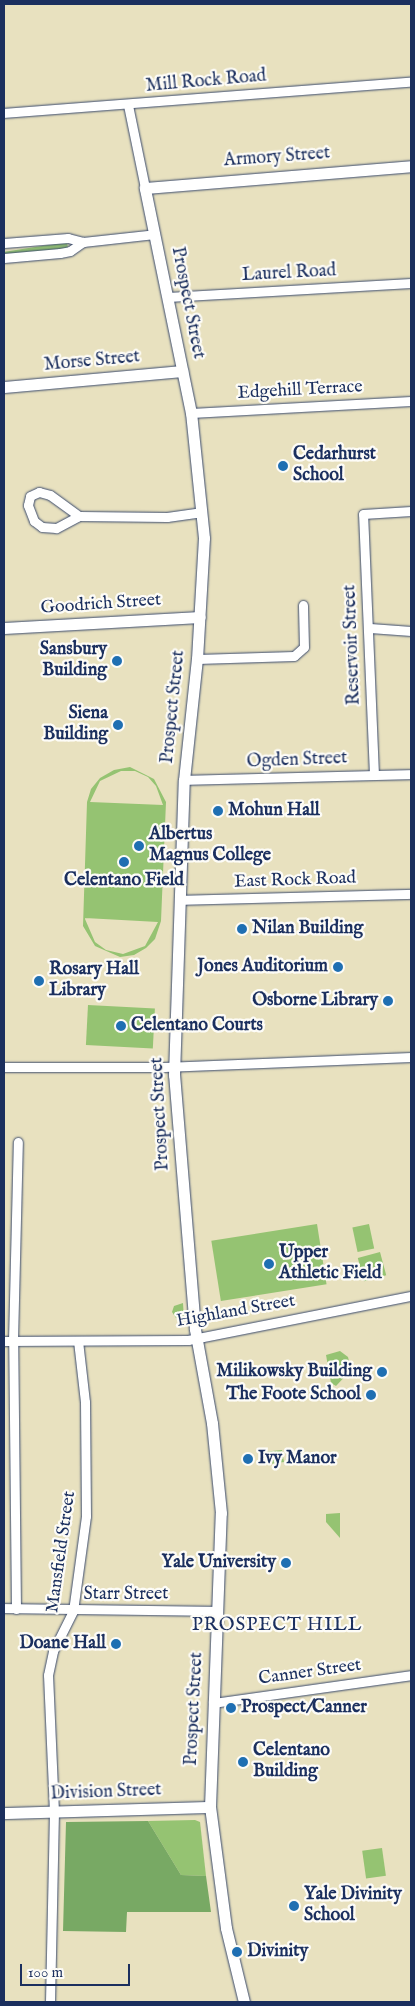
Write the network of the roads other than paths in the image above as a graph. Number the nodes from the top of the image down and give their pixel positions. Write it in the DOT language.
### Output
graph roads {
  1 [pos="411,82"];
  2 [pos="128,105"];
  3 [pos="4,113"];
  4 [pos="411,166"];
  5 [pos="146,188"];
  6 [pos="155,234"];
  7 [pos="83,242"];
  8 [pos="4,243"];
  9 [pos="4,258"];
  10 [pos="411,283"];
  11 [pos="168,297"];
  12 [pos="182,371"];
  13 [pos="4,387"];
  14 [pos="411,401"];
  15 [pos="191,413"];
  16 [pos="411,511"];
  17 [pos="201,512"];
  18 [pos="79,516"];
  19 [pos="303,605"];
  20 [pos="200,616"];
  21 [pos="4,628"];
  22 [pos="370,628"];
  23 [pos="411,631"];
  24 [pos="197,659"];
  25 [pos="411,774"];
  26 [pos="374,775"];
  27 [pos="184,780"];
  28 [pos="411,894"];
  29 [pos="179,900"];
  30 [pos="411,1057"];
  31 [pos="4,1066"];
  32 [pos="175,1066"];
  33 [pos="18,1142"];
  34 [pos="411,1296"];
  35 [pos="197,1338"];
  36 [pos="8,1341"];
  37 [pos="78,1341"];
  38 [pos="4,1608"];
  39 [pos="16,1609"];
  40 [pos="73,1611"];
  41 [pos="218,1611"];
  42 [pos="411,1675"];
  43 [pos="213,1703"];
  44 [pos="210,1807"];
  45 [pos="54,1812"];
  46 [pos="4,1813"];
  47 [pos="50,2002"];
  48 [pos="244,2002"];
  1 -- 2 [label="street, Mill Rock Road"];
  2 -- 3 [label="street, Mill Rock Road"];
  2 -- 5 [label="street, Prospect Street"];
  4 -- 5 [label="main road, Armory Street"];
  5 -- 6 [label="main road, Prospect Street"];
  6 -- 7 [label="street"];
  6 -- 11 [label="main road, Prospect Street"];
  7 -- 8 [label="street"];
  7 -- 9 [label="street"];
  10 -- 11 [label="street, Laurel Road"];
  11 -- 12 [label="main road, Prospect Street"];
  12 -- 13 [label="main road, Morse Street"];
  12 -- 15 [label="main road, Prospect Street"];
  14 -- 15 [label="street, Edgehill Terrace"];
  15 -- 17 [label="main road, Prospect Street"];
  16 -- 22 [label="street, Reservoir Street"];
  17 -- 18 [label="street"];
  17 -- 20 [label="main road, Prospect Street"];
  18 -- 18 [label="street"];
  19 -- 24 [label="street"];
  20 -- 21 [label="main road, Goodrich Street"];
  20 -- 24 [label="main road, Prospect Street"];
  22 -- 23 [label="street"];
  22 -- 26 [label="street, Reservoir Street"];
  24 -- 27 [label="main road, Prospect Street"];
  25 -- 26 [label="street, Ogden Street"];
  26 -- 27 [label="street, Ogden Street"];
  27 -- 29 [label="main road, Prospect Street"];
  28 -- 29 [label="street, East Rock Road"];
  29 -- 32 [label="main road, Prospect Street"];
  30 -- 32 [label="street"];
  31 -- 32 [label="street"];
  32 -- 35 [label="main road, Prospect Street"];
  33 -- 36 [label="street"];
  34 -- 35 [label="street, Highland Street"];
  35 -- 37 [label="street, Highland Street"];
  35 -- 41 [label="main road, Prospect Street"];
  36 -- 37 [label="street, Highland Street"];
  36 -- 39 [label="street"];
  37 -- 40 [label="street, Mansfield Street"];
  38 -- 39 [label="street, Starr Street"];
  39 -- 40 [label="street, Starr Street"];
  40 -- 41 [label="street, Starr Street"];
  40 -- 45 [label="street, Mansfield Street"];
  41 -- 43 [label="main road, Prospect Street"];
  42 -- 43 [label="street, Canner Street"];
  43 -- 44 [label="main road, Prospect Street"];
  44 -- 45 [label="main road, Division Street"];
  44 -- 48 [label="main road, Prospect Street"];
  45 -- 46 [label="main road, Division Street"];
  45 -- 47 [label="street, Mansfield Street"];
}
